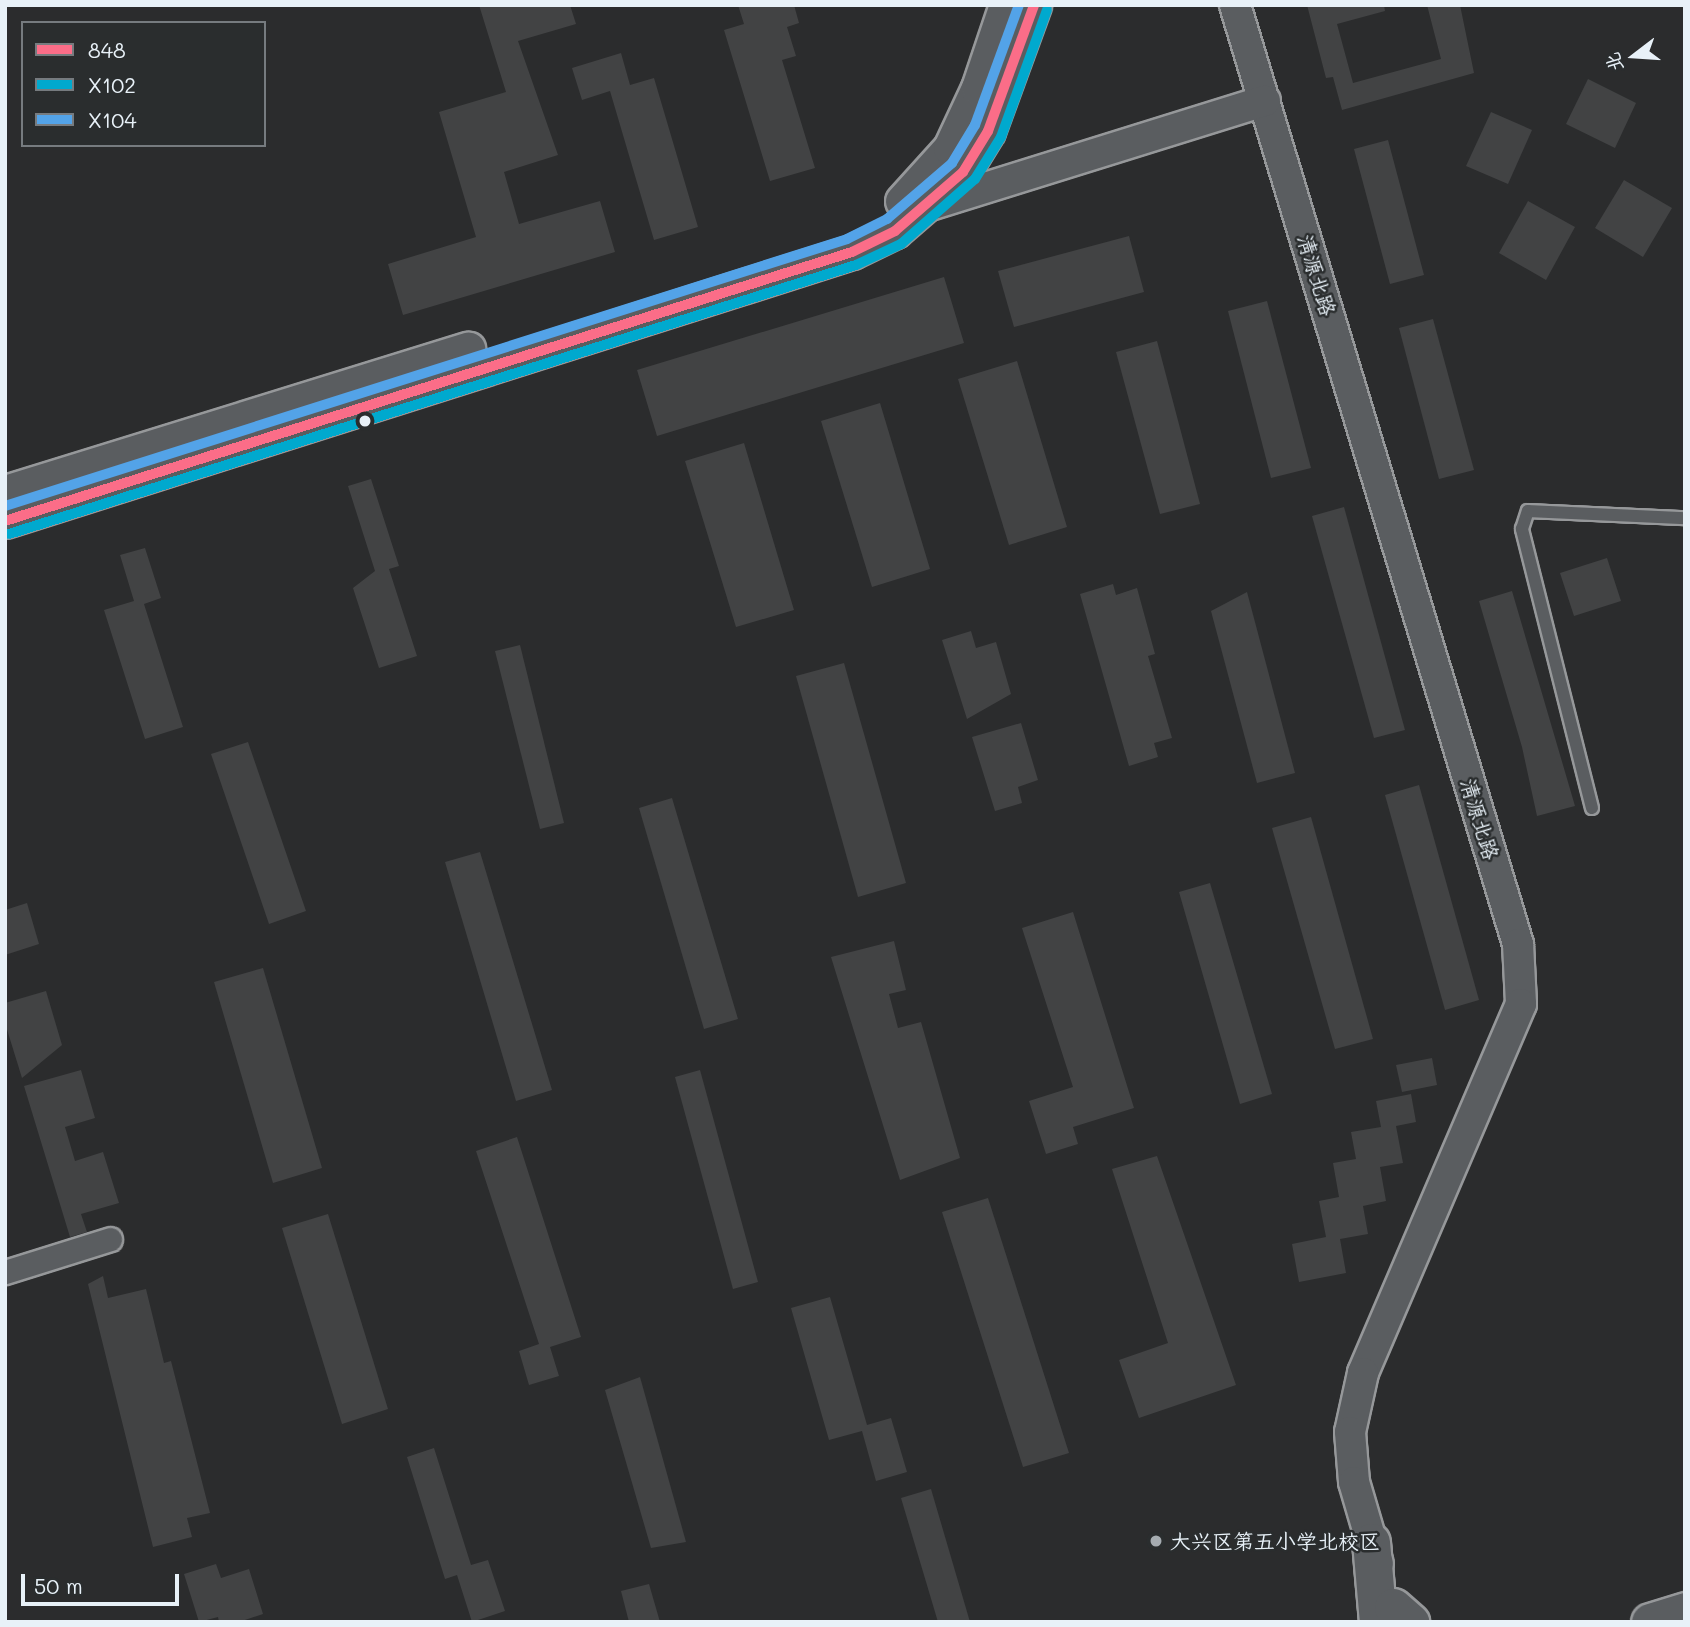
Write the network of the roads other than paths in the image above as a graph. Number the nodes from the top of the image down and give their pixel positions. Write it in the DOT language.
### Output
graph roads {
  1 [pos="1006,5"];
  2 [pos="1034,5"];
  3 [pos="1235,5"];
  4 [pos="1265,101"];
  5 [pos="927,206"];
  6 [pos="5,492"];
  7 [pos="1685,518"];
  8 [pos="5,521"];
  9 [pos="1592,808"];
  10 [pos="110,1239"];
  11 [pos="5,1272"];
  12 [pos="1371,1542"];
  13 [pos="1685,1611"];
  14 [pos="1395,1618"];
  15 [pos="1650,1622"];
  1 -- 6 [label="main road"];
  2 -- 5 [label="main road"];
  3 -- 4 [label="street, 清源北路"];
  4 -- 5 [label="street"];
  4 -- 12 [label="street, 清源北路"];
  5 -- 8 [label="main road"];
  7 -- 9 [label="lane"];
  10 -- 11 [label="street"];
  12 -- 14 [label="main road"];
  13 -- 15 [label="main road"];
}
